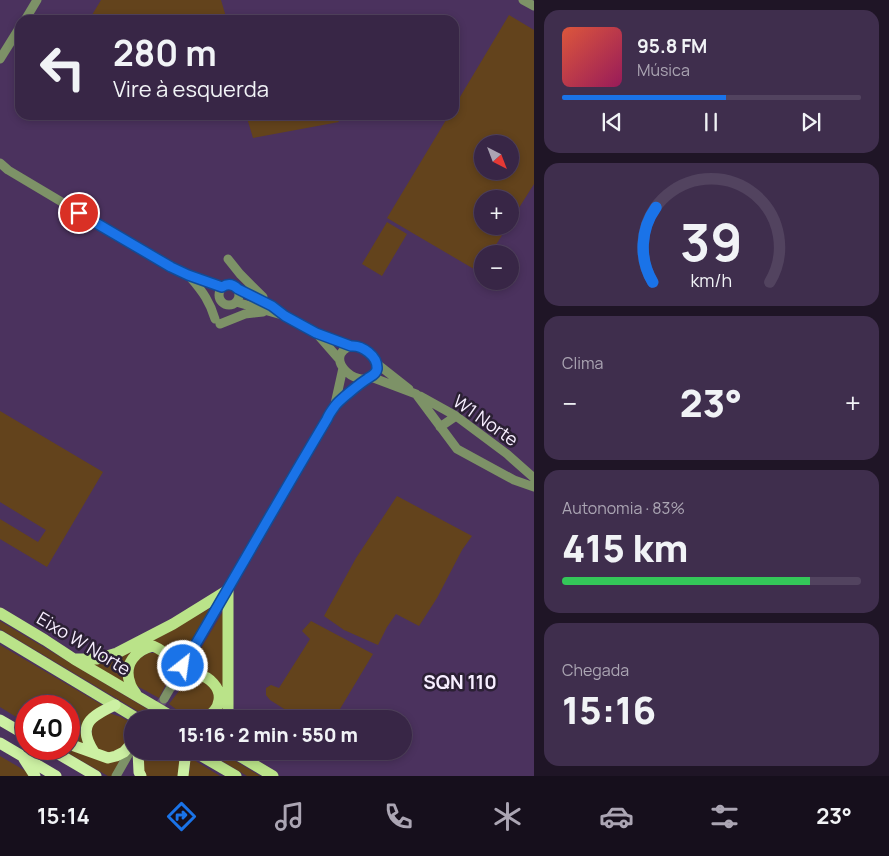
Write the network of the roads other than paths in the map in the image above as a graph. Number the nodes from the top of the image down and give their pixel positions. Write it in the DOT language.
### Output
graph roads {
  1 [pos="37,0"];
  2 [pos="523,0"];
  3 [pos="534,6"];
  4 [pos="27,15"];
  5 [pos="15,35"];
  6 [pos="0,59"];
  7 [pos="3,167"];
  8 [pos="228,259"];
  9 [pos="189,277"];
  10 [pos="238,289"];
  11 [pos="220,291"];
  12 [pos="236,302"];
  13 [pos="270,309"];
  14 [pos="316,333"];
  15 [pos="351,346"];
  16 [pos="339,359"];
  17 [pos="376,363"];
  18 [pos="344,368"];
  19 [pos="369,378"];
  20 [pos="416,394"];
  21 [pos="335,404"];
  22 [pos="456,416"];
  23 [pos="440,428"];
  24 [pos="522,467"];
  25 [pos="534,478"];
  26 [pos="514,480"];
  27 [pos="534,487"];
  28 [pos="228,590"];
  29 [pos="0,614"];
  30 [pos="0,636"];
  31 [pos="74,659"];
  32 [pos="174,682"];
  33 [pos="137,696"];
  34 [pos="164,699"];
  35 [pos="115,705"];
  36 [pos="124,710"];
  37 [pos="161,710"];
  38 [pos="215,710"];
  39 [pos="228,710"];
  40 [pos="0,720"];
  41 [pos="11,726"];
  42 [pos="15,727"];
  43 [pos="15,728"];
  44 [pos="0,743"];
  45 [pos="80,748"];
  46 [pos="15,752"];
  47 [pos="94,752"];
  48 [pos="124,752"];
  49 [pos="24,760"];
  50 [pos="29,760"];
  51 [pos="69,760"];
  52 [pos="125,760"];
  53 [pos="138,760"];
  54 [pos="185,760"];
  55 [pos="208,760"];
  56 [pos="248,760"];
  57 [pos="35,776"];
  58 [pos="56,776"];
  59 [pos="96,776"];
  60 [pos="116,776"];
  61 [pos="141,776"];
  62 [pos="183,776"];
  63 [pos="236,776"];
  64 [pos="273,776"];
  1 -- 4 [label="street"];
  2 -- 3 [label="street"];
  5 -- 6 [label="street"];
  7 -- 9 [label="street"];
  8 -- 13 [label="street"];
  9 -- 11 [label="street"];
  9 -- 13 [label="street"];
  10 -- 11 [label="street"];
  10 -- 12 [label="street"];
  10 -- 13 [label="street"];
  11 -- 12 [label="street"];
  12 -- 13 [label="street"];
  13 -- 14 [label="street"];
  14 -- 15 [label="street"];
  14 -- 16 [label="street"];
  15 -- 16 [label="street"];
  15 -- 17 [label="street"];
  16 -- 18 [label="street"];
  17 -- 19 [label="street"];
  17 -- 20 [label="street, W1 Norte"];
  18 -- 19 [label="street"];
  18 -- 21 [label="street"];
  19 -- 20 [label="street, W1 Norte"];
  19 -- 21 [label="street"];
  20 -- 22 [label="street, W1 Norte"];
  20 -- 23 [label="street, W1 Norte"];
  21 -- 28 [label="street"];
  22 -- 23 [label="street"];
  22 -- 24 [label="street, W1 Norte"];
  23 -- 26 [label="street, W1 Norte"];
  24 -- 25 [label="street, W1 Norte"];
  24 -- 26 [label="street"];
  26 -- 27 [label="street, W1 Norte"];
  28 -- 31 [label="main road"];
  28 -- 32 [label="street"];
  28 -- 39 [label="main road"];
  29 -- 31 [label="main road, Eixo W Norte"];
  30 -- 35 [label="main road"];
  31 -- 33 [label="main road, Eixo W Norte"];
  32 -- 33 [label="main road"];
  32 -- 34 [label="street"];
  32 -- 38 [label="main road"];
  33 -- 37 [label="main road, Eixo W Norte"];
  35 -- 36 [label="main road"];
  35 -- 47 [label="highway"];
  40 -- 41 [label="highway"];
  41 -- 42 [label="highway"];
  41 -- 43 [label="highway"];
  44 -- 46 [label="highway"];
  45 -- 47 [label="highway"];
  47 -- 48 [label="highway"];
  49 -- 57 [label="highway"];
  50 -- 58 [label="highway"];
  51 -- 59 [label="highway"];
  52 -- 60 [label="street"];
  53 -- 61 [label="highway"];
  54 -- 62 [label="highway"];
  55 -- 63 [label="main road"];
  56 -- 64 [label="main road"];
}
